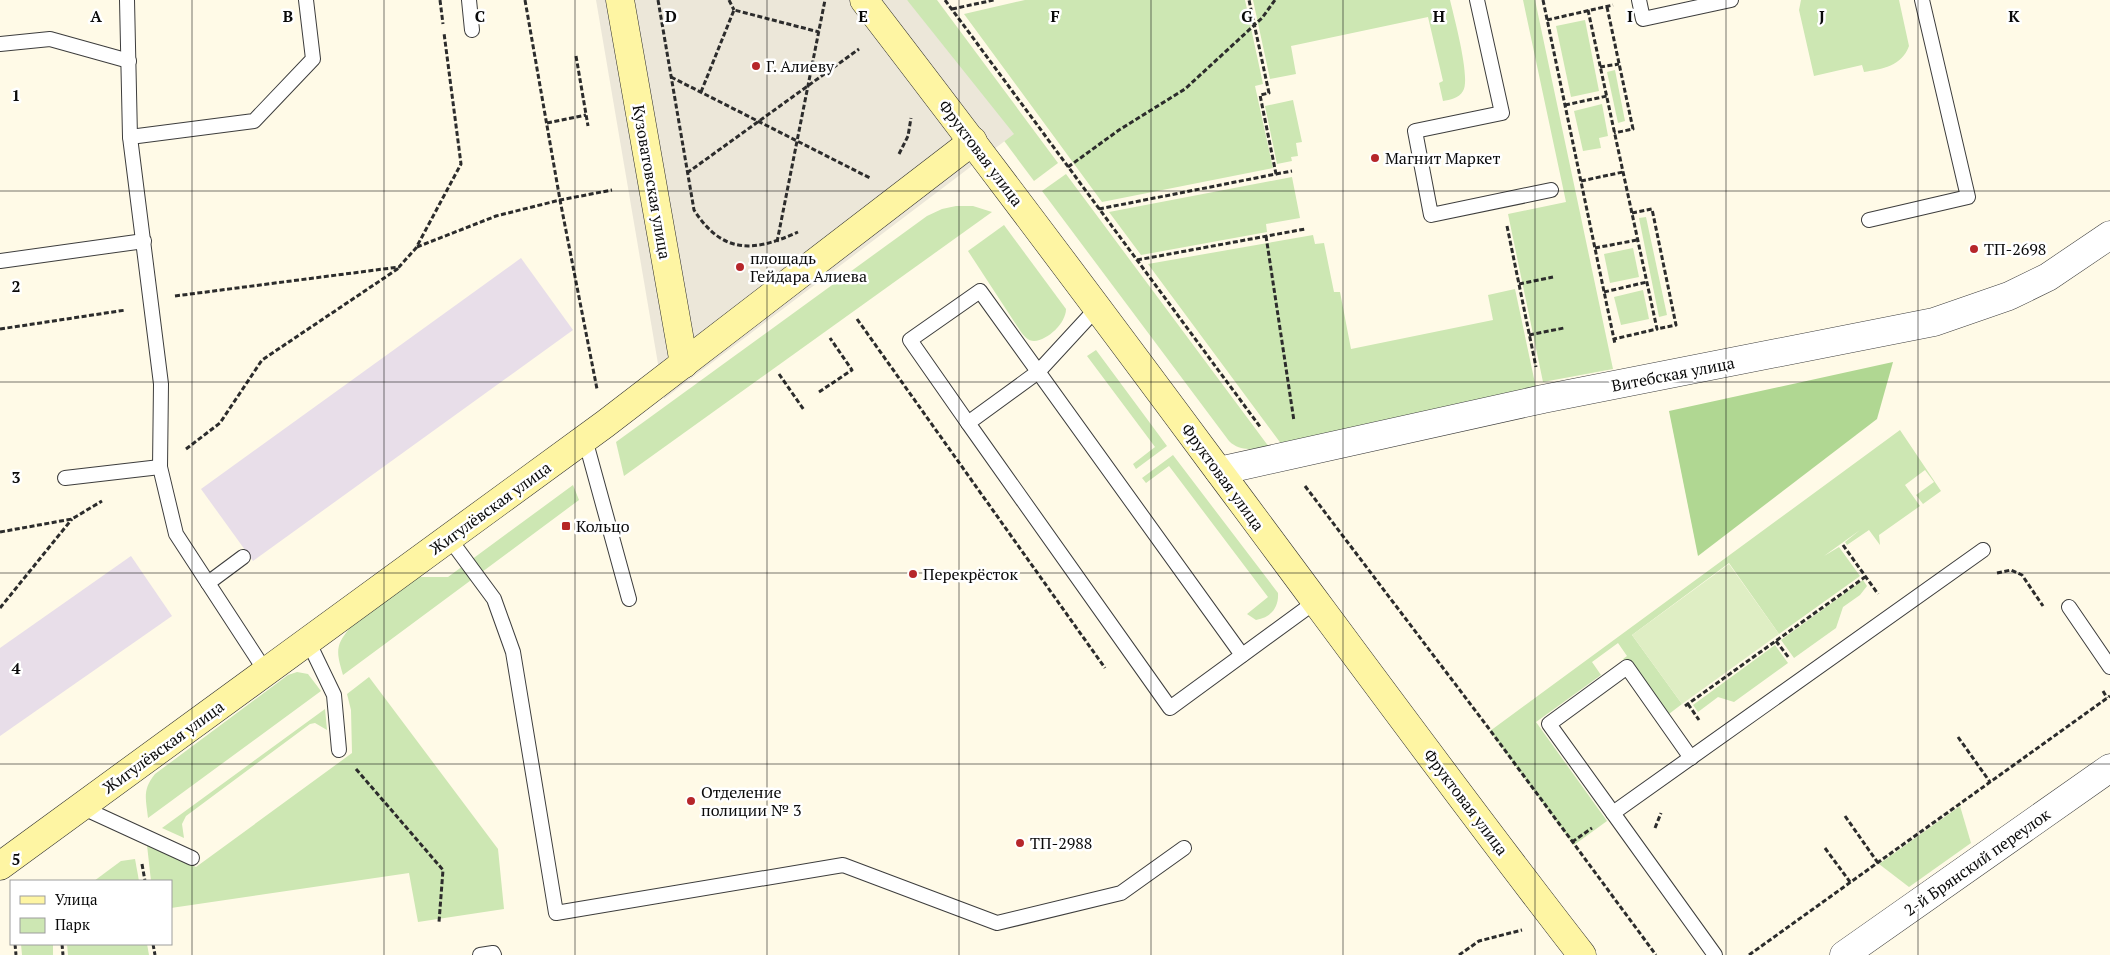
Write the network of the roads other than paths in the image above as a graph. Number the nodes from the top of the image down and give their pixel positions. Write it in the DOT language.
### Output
graph roads {
  1 [pos="126,0"];
  2 [pos="306,0"];
  3 [pos="468,0"];
  4 [pos="620,0"];
  5 [pos="864,0"];
  6 [pos="1478,0"];
  7 [pos="1639,0"];
  8 [pos="1731,0"];
  9 [pos="1922,0"];
  10 [pos="472,30"];
  11 [pos="0,44"];
  12 [pos="129,61"];
  13 [pos="130,137"];
  14 [pos="973,142"];
  15 [pos="1551,190"];
  16 [pos="1869,220"];
  17 [pos="2110,235"];
  18 [pos="144,241"];
  19 [pos="0,261"];
  20 [pos="1097,308"];
  21 [pos="684,364"];
  22 [pos="1038,372"];
  23 [pos="968,423"];
  24 [pos="585,438"];
  25 [pos="160,467"];
  26 [pos="1219,471"];
  27 [pos="65,478"];
  28 [pos="449,538"];
  29 [pos="1984,550"];
  30 [pos="243,558"];
  31 [pos="208,583"];
  32 [pos="629,599"];
  33 [pos="1315,602"];
  34 [pos="2069,607"];
  35 [pos="308,641"];
  36 [pos="1242,655"];
  37 [pos="2110,667"];
  38 [pos="266,672"];
  39 [pos="339,750"];
  40 [pos="1691,758"];
  41 [pos="2110,768"];
  42 [pos="81,807"];
  43 [pos="1613,813"];
  44 [pos="1184,848"];
  45 [pos="192,858"];
  46 [pos="0,866"];
  47 [pos="480,955"];
  48 [pos="494,955"];
  49 [pos="1582,955"];
  50 [pos="1715,955"];
  51 [pos="1844,955"];
  1 -- 12 [label="lane"];
  2 -- 13 [label="lane"];
  3 -- 10 [label="lane"];
  4 -- 21 [label="street, Кузоватовская улица"];
  5 -- 14 [label="street, Фруктовая улица"];
  6 -- 15 [label="lane"];
  7 -- 8 [label="lane"];
  9 -- 16 [label="lane"];
  11 -- 12 [label="lane"];
  12 -- 13 [label="lane"];
  13 -- 18 [label="lane"];
  14 -- 20 [label="street, Фруктовая улица"];
  14 -- 21 [label="street, Жигулёвская улица"];
  17 -- 26 [label="street, Витебская улица"];
  18 -- 19 [label="lane"];
  18 -- 25 [label="lane"];
  20 -- 22 [label="lane"];
  20 -- 26 [label="street, Фруктовая улица"];
  21 -- 24 [label="street, Жигулёвская улица"];
  22 -- 23 [label="lane"];
  22 -- 23 [label="lane"];
  22 -- 36 [label="lane"];
  23 -- 36 [label="lane"];
  24 -- 28 [label="street, Жигулёвская улица"];
  24 -- 32 [label="lane"];
  25 -- 27 [label="lane"];
  25 -- 31 [label="lane"];
  26 -- 33 [label="street, Фруктовая улица"];
  28 -- 35 [label="street, Жигулёвская улица"];
  28 -- 44 [label="lane"];
  29 -- 40 [label="lane"];
  30 -- 31 [label="lane"];
  31 -- 38 [label="lane"];
  33 -- 36 [label="lane"];
  33 -- 49 [label="street, Фруктовая улица"];
  34 -- 37 [label="lane"];
  35 -- 38 [label="street, Жигулёвская улица"];
  35 -- 39 [label="lane"];
  38 -- 42 [label="street, Жигулёвская улица"];
  40 -- 43 [label="lane"];
  40 -- 43 [label="lane"];
  41 -- 51 [label="street, 2-й Брянский переулок"];
  42 -- 45 [label="lane"];
  42 -- 46 [label="street, Жигулёвская улица"];
  43 -- 50 [label="lane"];
  47 -- 48 [label="lane"];
}
